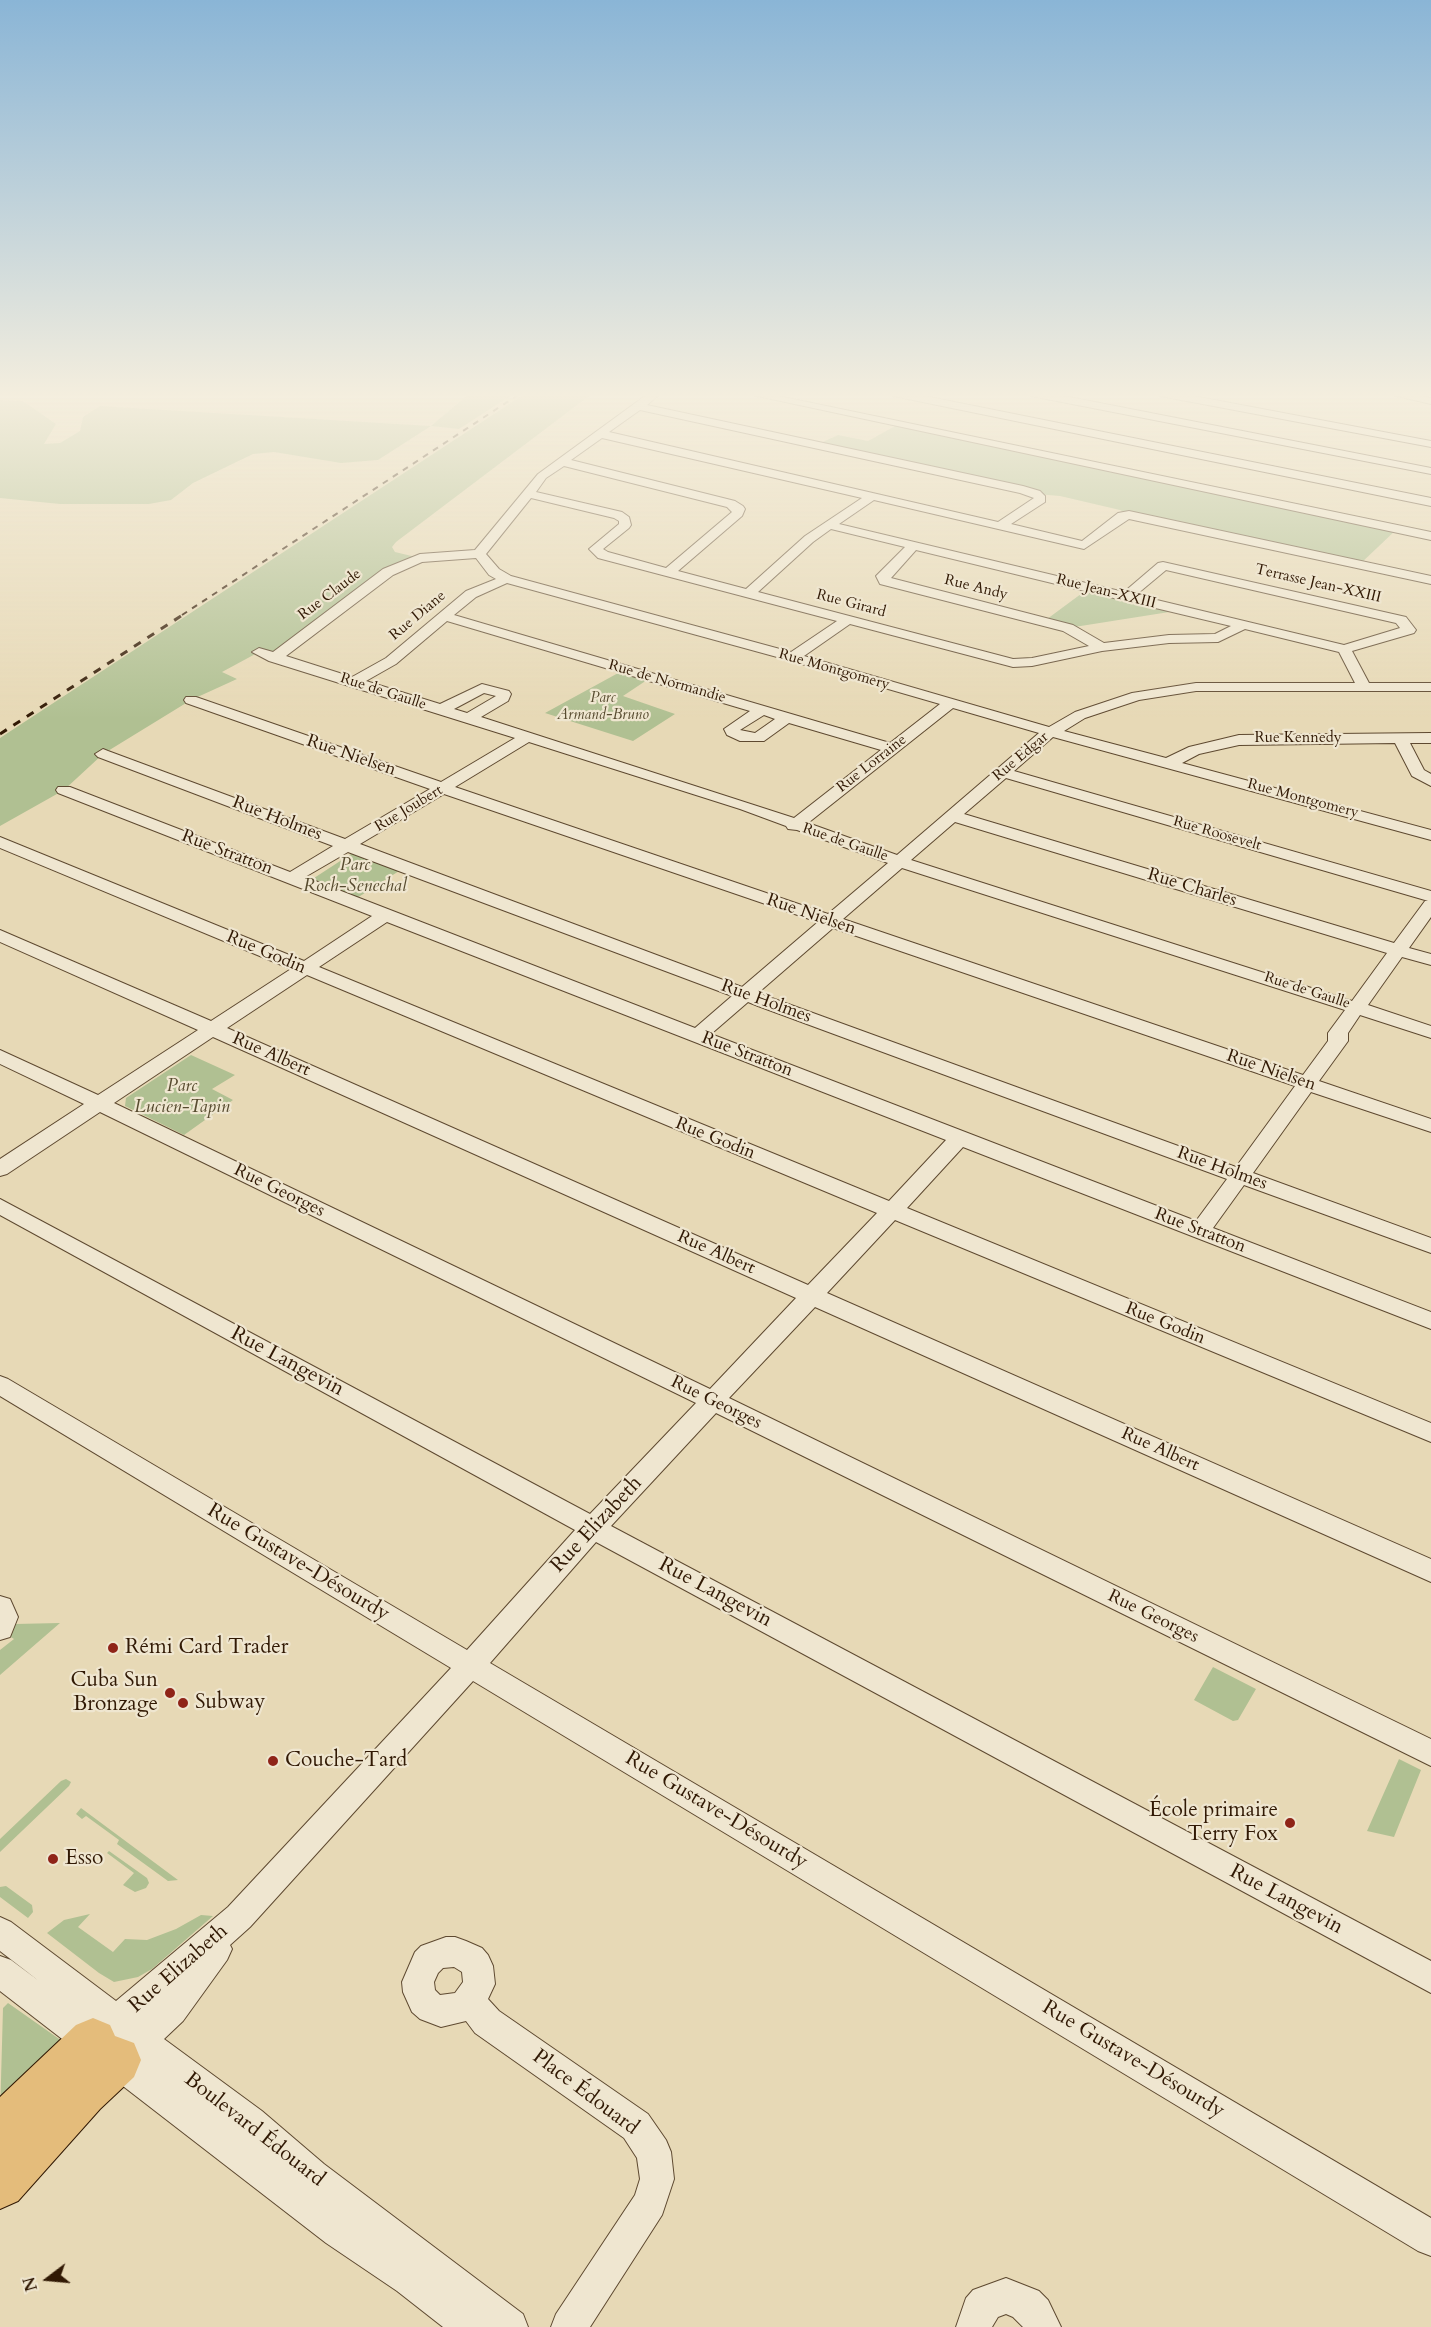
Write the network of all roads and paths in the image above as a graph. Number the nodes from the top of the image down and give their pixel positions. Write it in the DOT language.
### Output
graph roads {
  1 [pos="519,502"];
  2 [pos="562,502"];
  3 [pos="721,502"];
  4 [pos="864,502"];
  5 [pos="897,502"];
  6 [pos="1037,502"];
  7 [pos="1265,502"];
  8 [pos="1362,502"];
  9 [pos="1344,518"];
  10 [pos="828,525"];
  11 [pos="1000,526"];
  12 [pos="1431,536"];
  13 [pos="913,546"];
  14 [pos="479,554"];
  15 [pos="668,573"];
  16 [pos="506,579"];
  17 [pos="1431,580"];
  18 [pos="748,594"];
  19 [pos="1126,597"];
  20 [pos="443,616"];
  21 [pos="847,620"];
  22 [pos="1243,625"];
  23 [pos="1102,647"];
  24 [pos="1344,649"];
  25 [pos="259,652"];
  26 [pos="793,657"];
  27 [pos="274,658"];
  28 [pos="354,682"];
  29 [pos="1364,686"];
  30 [pos="1431,687"];
  31 [pos="191,700"];
  32 [pos="951,703"];
  33 [pos="440,710"];
  34 [pos="762,710"];
  35 [pos="787,717"];
  36 [pos="468,719"];
  37 [pos="1051,732"];
  38 [pos="526,738"];
  39 [pos="1400,738"];
  40 [pos="1431,738"];
  41 [pos="891,748"];
  42 [pos="103,754"];
  43 [pos="1169,763"];
  44 [pos="1002,772"];
  45 [pos="1431,781"];
  46 [pos="442,788"];
  47 [pos="64,790"];
  48 [pos="953,816"];
  49 [pos="794,826"];
  50 [pos="1431,835"];
  51 [pos="0,842"];
  52 [pos="348,846"];
  53 [pos="901,862"];
  54 [pos="292,878"];
  55 [pos="1431,896"];
  56 [pos="1431,905"];
  57 [pos="386,915"];
  58 [pos="830,921"];
  59 [pos="0,934"];
  60 [pos="1398,950"];
  61 [pos="1431,960"];
  62 [pos="304,969"];
  63 [pos="745,995"];
  64 [pos="1357,1007"];
  65 [pos="213,1029"];
  66 [pos="1431,1032"];
  67 [pos="697,1036"];
  68 [pos="0,1056"];
  69 [pos="1306,1083"];
  70 [pos="97,1104"];
  71 [pos="1431,1126"];
  72 [pos="960,1138"];
  73 [pos="0,1169"];
  74 [pos="1241,1176"];
  75 [pos="0,1206"];
  76 [pos="891,1212"];
  77 [pos="1200,1231"];
  78 [pos="1431,1246"];
  79 [pos="812,1296"];
  80 [pos="1431,1321"];
  81 [pos="0,1385"];
  82 [pos="712,1401"];
  83 [pos="1431,1433"];
  84 [pos="593,1528"];
  85 [pos="1431,1571"];
  86 [pos="0,1607"];
  87 [pos="0,1629"];
  88 [pos="470,1665"];
  89 [pos="1431,1753"];
  90 [pos="0,1932"];
  91 [pos="0,1971"];
  92 [pos="1431,1978"];
  93 [pos="470,2001"];
  94 [pos="117,2041"];
  95 [pos="0,2133"];
  96 [pos="0,2183"];
  97 [pos="1431,2238"];
  98 [pos="472,2327"];
  99 [pos="510,2327"];
  100 [pos="569,2327"];
  101 [pos="974,2327"];
  102 [pos="1042,2327"];
  1 -- 14 [label="street"];
  2 -- 15 [label="street, Rue Girard"];
  3 -- 15 [label="street"];
  4 -- 10 [label="street"];
  5 -- 11 [label="street"];
  6 -- 11 [label="street"];
  7 -- 9 [label="street"];
  8 -- 9 [label="street"];
  9 -- 12 [label="street"];
  10 -- 13 [label="street, Rue Jean-XXIII"];
  10 -- 18 [label="street"];
  11 -- 17 [label="street"];
  13 -- 19 [label="street, Rue Jean-XXIII"];
  13 -- 23 [label="street, Rue Andy"];
  14 -- 16 [label="street, Rue Montgomery"];
  14 -- 27 [label="street, Rue Claude"];
  15 -- 18 [label="street, Rue Girard"];
  16 -- 20 [label="street, Rue Diane"];
  16 -- 26 [label="street, Rue Montgomery"];
  18 -- 21 [label="street, Rue Girard"];
  19 -- 22 [label="street, Rue Jean-XXIII"];
  19 -- 24 [label="street, Terrasse Jean-XXIII"];
  20 -- 28 [label="street, Rue Diane"];
  20 -- 34 [label="street, Rue de Normandie"];
  21 -- 23 [label="street, Rue Girard"];
  21 -- 26 [label="street"];
  22 -- 23 [label="street, Rue Girard"];
  22 -- 24 [label="street, Rue Jean-XXIII"];
  24 -- 29 [label="street"];
  25 -- 27 [label="street, Rue de Gaulle"];
  26 -- 32 [label="street, Rue Montgomery"];
  27 -- 28 [label="street, Rue de Gaulle"];
  28 -- 33 [label="street, Rue de Gaulle"];
  29 -- 30 [label="street, Rue Edgar"];
  29 -- 37 [label="street, Rue Edgar"];
  31 -- 46 [label="street, Rue Nielsen"];
  32 -- 37 [label="street, Rue Montgomery"];
  32 -- 41 [label="street, Rue Lorraine"];
  33 -- 36 [label="street, Rue de Gaulle"];
  33 -- 36 [label="street"];
  34 -- 35 [label="street, Rue de Normandie"];
  34 -- 35 [label="street"];
  35 -- 41 [label="street, Rue de Normandie"];
  36 -- 38 [label="street, Rue de Gaulle"];
  37 -- 43 [label="street, Rue Montgomery"];
  37 -- 44 [label="street, Rue Edgar"];
  38 -- 46 [label="street, Rue Joubert"];
  38 -- 49 [label="street, Rue de Gaulle"];
  39 -- 40 [label="street, Rue Kennedy"];
  39 -- 43 [label="street, Rue Kennedy"];
  39 -- 45 [label="street"];
  41 -- 49 [label="street, Rue Lorraine"];
  42 -- 52 [label="street, Rue Holmes"];
  43 -- 50 [label="street, Rue Montgomery"];
  44 -- 48 [label="street, Rue Edgar"];
  44 -- 55 [label="street, Rue Roosevelt"];
  46 -- 52 [label="street, Rue Joubert"];
  46 -- 58 [label="street, Rue Nielsen"];
  47 -- 54 [label="street, Rue Stratton"];
  48 -- 53 [label="street, Rue Edgar"];
  48 -- 60 [label="street, Rue Charles"];
  49 -- 53 [label="street, Rue de Gaulle"];
  51 -- 62 [label="street, Rue Godin"];
  52 -- 54 [label="street, Rue Joubert"];
  52 -- 63 [label="street, Rue Holmes"];
  53 -- 58 [label="street, Rue Edgar"];
  53 -- 64 [label="street, Rue de Gaulle"];
  54 -- 57 [label="street, Rue Stratton"];
  56 -- 60 [label="street"];
  57 -- 62 [label="street"];
  57 -- 67 [label="street, Rue Stratton"];
  58 -- 63 [label="street, Rue Edgar"];
  58 -- 69 [label="street, Rue Nielsen"];
  59 -- 65 [label="street, Rue Albert"];
  60 -- 61 [label="street, Rue Charles"];
  60 -- 64 [label="street"];
  62 -- 65 [label="street"];
  62 -- 76 [label="street, Rue Godin"];
  63 -- 67 [label="street, Rue Edgar"];
  63 -- 74 [label="street, Rue Holmes"];
  64 -- 66 [label="street, Rue de Gaulle"];
  64 -- 69 [label="street"];
  65 -- 70 [label="street"];
  65 -- 79 [label="street, Rue Albert"];
  67 -- 72 [label="street, Rue Stratton"];
  68 -- 70 [label="street, Rue Georges"];
  69 -- 71 [label="street, Rue Nielsen"];
  69 -- 74 [label="street"];
  70 -- 73 [label="street"];
  70 -- 82 [label="street, Rue Georges"];
  72 -- 76 [label="street, Rue Elizabeth"];
  72 -- 77 [label="street, Rue Stratton"];
  74 -- 77 [label="street"];
  74 -- 78 [label="street, Rue Holmes"];
  75 -- 84 [label="street, Rue Langevin"];
  76 -- 79 [label="street, Rue Elizabeth"];
  76 -- 83 [label="street, Rue Godin"];
  77 -- 80 [label="street, Rue Stratton"];
  79 -- 82 [label="street, Rue Elizabeth"];
  79 -- 85 [label="street, Rue Albert"];
  81 -- 88 [label="street, Rue Gustave-Désourdy"];
  82 -- 84 [label="street, Rue Elizabeth"];
  82 -- 89 [label="street, Rue Georges"];
  84 -- 88 [label="street, Rue Elizabeth"];
  84 -- 92 [label="street, Rue Langevin"];
  86 -- 87 [label="street"];
  88 -- 94 [label="street, Rue Elizabeth"];
  88 -- 97 [label="street, Rue Gustave-Désourdy"];
  90 -- 94 [label="street, Boulevard Édouard"];
  91 -- 94 [label="street, Boulevard Édouard"];
  93 -- 100 [label="street, Place Édouard"];
  94 -- 95 [label="highway"];
  94 -- 96 [label="highway"];
  94 -- 98 [label="street, Boulevard Édouard"];
  94 -- 99 [label="street, Boulevard Édouard"];
  101 -- 102 [label="street"];
}
